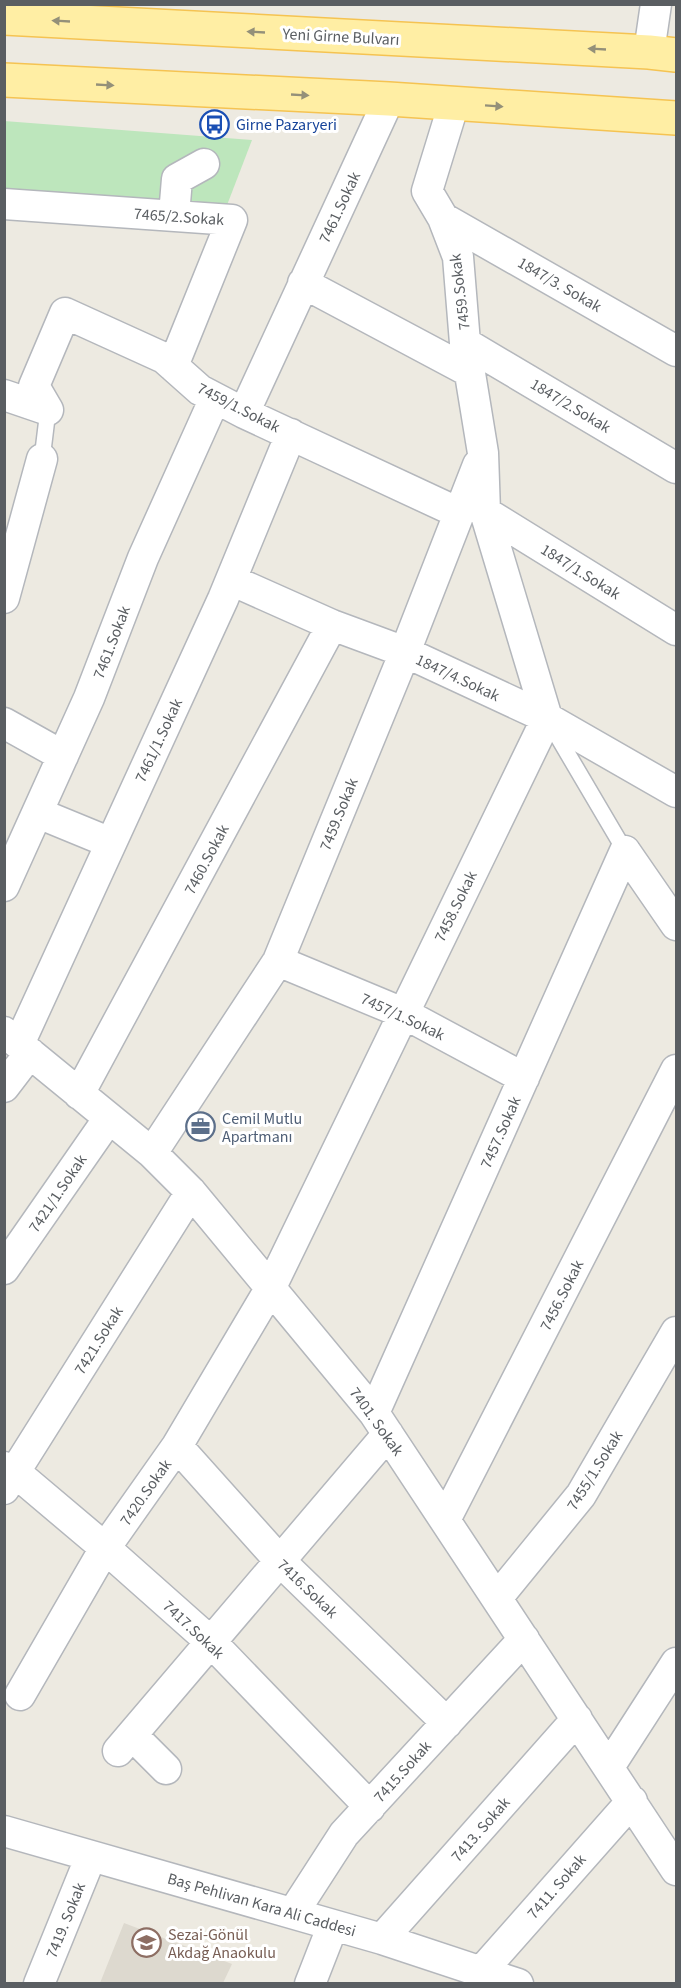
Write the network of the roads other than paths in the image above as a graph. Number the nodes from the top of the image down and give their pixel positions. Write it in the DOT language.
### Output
graph roads {
  1 [pos="656,4"];
  2 [pos="4,18"];
  3 [pos="663,53"];
  4 [pos="4,80"];
  5 [pos="389,99"];
  6 [pos="454,103"];
  7 [pos="676,118"];
  8 [pos="204,164"];
  9 [pos="4,204"];
  10 [pos="174,215"];
  11 [pos="443,218"];
  12 [pos="303,284"];
  13 [pos="465,343"];
  14 [pos="676,351"];
  15 [pos="173,366"];
  16 [pos="470,372"];
  17 [pos="4,395"];
  18 [pos="215,398"];
  19 [pos="48,410"];
  20 [pos="244,413"];
  21 [pos="291,434"];
  22 [pos="42,459"];
  23 [pos="676,468"];
  24 [pos="472,512"];
  25 [pos="13,533"];
  26 [pos="231,580"];
  27 [pos="4,598"];
  28 [pos="332,625"];
  29 [pos="675,626"];
  30 [pos="405,652"];
  31 [pos="547,718"];
  32 [pos="4,723"];
  33 [pos="63,756"];
  34 [pos="676,792"];
  35 [pos="38,813"];
  36 [pos="111,843"];
  37 [pos="625,851"];
  38 [pos="8,870"];
  39 [pos="676,925"];
  40 [pos="278,961"];
  41 [pos="403,1013"];
  42 [pos="18,1043"];
  43 [pos="676,1070"];
  44 [pos="524,1078"];
  45 [pos="4,1087"];
  46 [pos="79,1094"];
  47 [pos="108,1118"];
  48 [pos="152,1153"];
  49 [pos="191,1192"];
  50 [pos="4,1269"];
  51 [pos="270,1289"];
  52 [pos="676,1332"];
  53 [pos="381,1423"];
  54 [pos="177,1446"];
  55 [pos="8,1476"];
  56 [pos="446,1520"];
  57 [pos="105,1548"];
  58 [pos="280,1561"];
  59 [pos="497,1598"];
  60 [pos="524,1639"];
  61 [pos="212,1643"];
  62 [pos="676,1663"];
  63 [pos="20,1695"];
  64 [pos="577,1719"];
  65 [pos="447,1723"];
  66 [pos="609,1767"];
  67 [pos="166,1769"];
  68 [pos="632,1801"];
  69 [pos="370,1807"];
  70 [pos="4,1831"];
  71 [pos="91,1856"];
  72 [pos="676,1870"];
  73 [pos="293,1913"];
  74 [pos="333,1925"];
  75 [pos="382,1939"];
  76 [pos="479,1978"];
  77 [pos="39,1983"];
  78 [pos="310,1983"];
  79 [pos="518,1983"];
  1 -- 3 [label="street"];
  3 -- 2 [label="main road, Yeni Girne Bulvarı, one-way"];
  4 -- 5 [label="main road, one-way"];
  5 -- 6 [label="main road"];
  5 -- 12 [label="street, 7461.Sokak"];
  6 -- 7 [label="main road, one-way"];
  6 -- 11 [label="street, 7459.Sokak"];
  8 -- 10 [label="street"];
  9 -- 10 [label="street, 7465/2.Sokak"];
  10 -- 15 [label="street, 7465/2.Sokak"];
  11 -- 13 [label="street, 7459.Sokak"];
  11 -- 14 [label="street, 1847/3. Sokak"];
  12 -- 16 [label="street"];
  12 -- 20 [label="street, 7461.Sokak"];
  13 -- 16 [label="street, 7459.Sokak"];
  13 -- 23 [label="street, 1847/2.Sokak"];
  15 -- 18 [label="street, 7459/1.Sokak"];
  15 -- 19 [label="street, 7459/1.Sokak"];
  16 -- 24 [label="street, 7459.Sokak"];
  17 -- 19 [label="street"];
  18 -- 20 [label="street, 7459/1.Sokak"];
  18 -- 33 [label="street, 7461.Sokak"];
  19 -- 22 [label="lane"];
  20 -- 21 [label="street, 7459/1.Sokak"];
  21 -- 24 [label="street, 7459/1.Sokak"];
  21 -- 26 [label="street, 7461/1.Sokak"];
  22 -- 25 [label="street"];
  24 -- 29 [label="street, 1847/1.Sokak"];
  24 -- 30 [label="street, 7459.Sokak"];
  24 -- 31 [label="street"];
  25 -- 27 [label="street"];
  26 -- 28 [label="street, 1847/4.Sokak"];
  26 -- 36 [label="street, 7461/1.Sokak"];
  28 -- 30 [label="street, 1847/4.Sokak"];
  28 -- 46 [label="street, 7460.Sokak"];
  30 -- 31 [label="street, 1847/4.Sokak"];
  30 -- 40 [label="street, 7459.Sokak"];
  31 -- 34 [label="street, 1847/4.Sokak"];
  31 -- 37 [label="lane"];
  31 -- 41 [label="street, 7458.Sokak"];
  32 -- 33 [label="street"];
  33 -- 35 [label="street, 7461.Sokak"];
  35 -- 36 [label="street"];
  35 -- 38 [label="street, 7461.Sokak"];
  36 -- 42 [label="street, 7461/1.Sokak"];
  37 -- 39 [label="street"];
  37 -- 44 [label="street, 7457.Sokak"];
  40 -- 41 [label="street, 7457/1.Sokak"];
  40 -- 48 [label="street, 7459.Sokak"];
  41 -- 44 [label="street, 7457/1.Sokak"];
  41 -- 51 [label="street, 7458.Sokak"];
  42 -- 45 [label="street, 7461/1.Sokak"];
  42 -- 46 [label="street, 7401. Sokak"];
  43 -- 56 [label="street, 7456.Sokak"];
  44 -- 53 [label="street, 7457.Sokak"];
  46 -- 47 [label="street, 7401. Sokak"];
  47 -- 48 [label="street, 7401. Sokak"];
  47 -- 50 [label="street, 7421/1.Sokak"];
  48 -- 49 [label="street, 7401. Sokak"];
  49 -- 51 [label="street, 7401. Sokak"];
  49 -- 55 [label="street, 7421.Sokak"];
  51 -- 53 [label="street, 7401. Sokak"];
  51 -- 54 [label="street, 7420.Sokak"];
  52 -- 59 [label="street, 7455/1.Sokak"];
  53 -- 56 [label="street, 7401. Sokak"];
  53 -- 58 [label="street, 7457.Sokak"];
  54 -- 57 [label="street, 7420.Sokak"];
  54 -- 58 [label="street, 7416.Sokak"];
  55 -- 57 [label="street, 7417.Sokak"];
  56 -- 59 [label="street, 7401. Sokak"];
  57 -- 61 [label="street, 7417.Sokak"];
  57 -- 63 [label="street, 7420.Sokak"];
  58 -- 61 [label="street, 7457.Sokak"];
  58 -- 65 [label="street, 7416.Sokak"];
  59 -- 60 [label="street, 7401. Sokak"];
  60 -- 64 [label="street, 7401. Sokak"];
  60 -- 65 [label="street, 7415.Sokak"];
  61 -- 67 [label="street, 7457.Sokak"];
  61 -- 69 [label="street, 7417.Sokak"];
  62 -- 66 [label="street"];
  64 -- 66 [label="street, 7401. Sokak"];
  64 -- 75 [label="street, 7413. Sokak"];
  65 -- 69 [label="street, 7415.Sokak"];
  66 -- 68 [label="street, 7401. Sokak"];
  68 -- 72 [label="street, 7401. Sokak"];
  68 -- 76 [label="street, 7411. Sokak"];
  69 -- 73 [label="street, 7415.Sokak"];
  70 -- 71 [label="street, Baş Pehlivan Kara Ali Caddesi"];
  71 -- 73 [label="street, Baş Pehlivan Kara Ali Caddesi"];
  71 -- 77 [label="street, 7419. Sokak"];
  73 -- 74 [label="street, Baş Pehlivan Kara Ali Caddesi"];
  74 -- 75 [label="street, Baş Pehlivan Kara Ali Caddesi"];
  74 -- 78 [label="street"];
  75 -- 76 [label="street, Baş Pehlivan Kara Ali Caddesi"];
  76 -- 79 [label="street, Baş Pehlivan Kara Ali Caddesi"];
}
